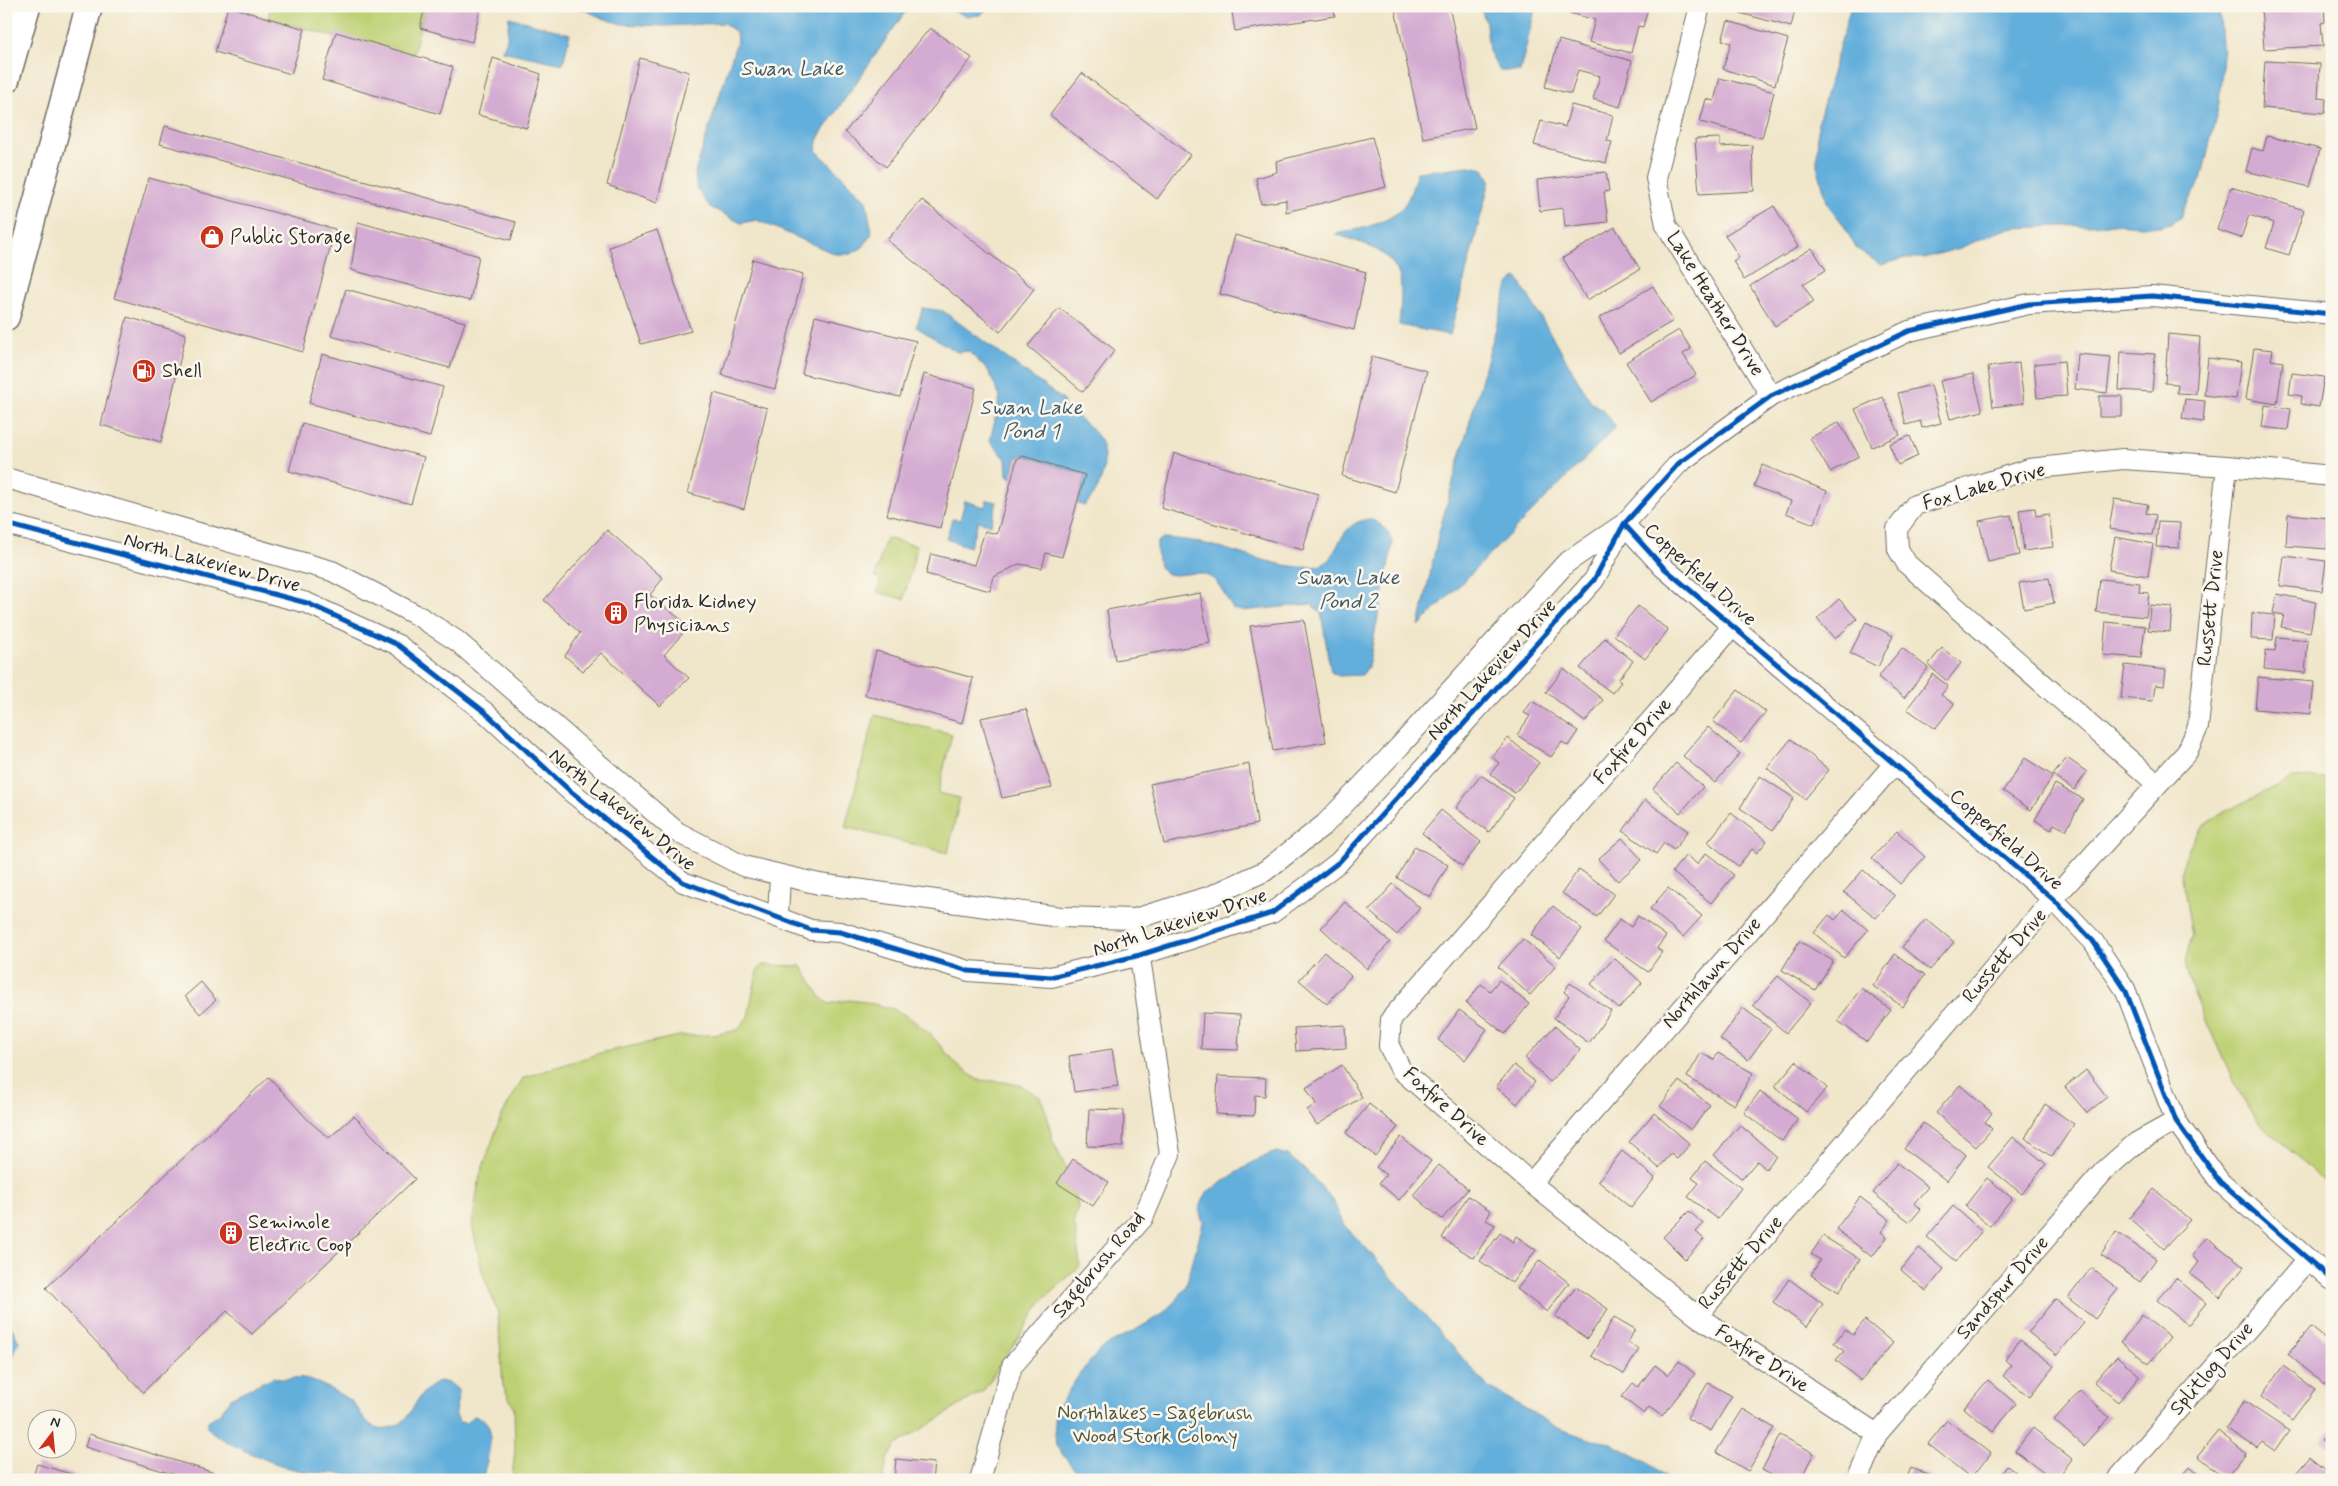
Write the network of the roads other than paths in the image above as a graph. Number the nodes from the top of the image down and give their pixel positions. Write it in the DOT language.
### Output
graph roads {
  1 [pos="27,6"];
  2 [pos="90,6"];
  3 [pos="1700,6"];
  4 [pos="6,80"];
  5 [pos="2332,314"];
  6 [pos="6,317"];
  7 [pos="1771,396"];
  8 [pos="2227,466"];
  9 [pos="2332,476"];
  10 [pos="6,478"];
  11 [pos="6,524"];
  12 [pos="1624,524"];
  13 [pos="1733,626"];
  14 [pos="1399,746"];
  15 [pos="1894,764"];
  16 [pos="1423,769"];
  17 [pos="2157,784"];
  18 [pos="780,875"];
  19 [pos="2053,899"];
  20 [pos="778,918"];
  21 [pos="1134,919"];
  22 [pos="1140,955"];
  23 [pos="2176,1121"];
  24 [pos="1531,1183"];
  25 [pos="2308,1259"];
  26 [pos="2332,1280"];
  27 [pos="1697,1316"];
  28 [pos="1877,1434"];
  29 [pos="980,1480"];
  30 [pos="1857,1480"];
  31 [pos="2117,1480"];
  1 -- 4 [label="main road"];
  2 -- 6 [label="main road"];
  3 -- 7 [label="street, Lake Heather Drive"];
  5 -- 7 [label="street, North Lakeview Drive"];
  7 -- 12 [label="street, North Lakeview Drive"];
  8 -- 9 [label="street, Fox Lake Drive"];
  8 -- 17 [label="street, Russett Drive"];
  8 -- 17 [label="street, Fox Lake Drive"];
  10 -- 18 [label="street, North Lakeview Drive"];
  11 -- 20 [label="street, North Lakeview Drive"];
  12 -- 13 [label="street, Copperfield Drive"];
  12 -- 14 [label="street, North Lakeview Drive"];
  12 -- 16 [label="street, North Lakeview Drive"];
  13 -- 15 [label="street, Copperfield Drive"];
  13 -- 24 [label="street, Foxfire Drive"];
  14 -- 16 [label="street"];
  14 -- 21 [label="street, North Lakeview Drive"];
  15 -- 19 [label="street, Copperfield Drive"];
  15 -- 24 [label="street, Northlawn Drive"];
  16 -- 22 [label="street, North Lakeview Drive"];
  17 -- 19 [label="street, Russett Drive"];
  18 -- 20 [label="street"];
  18 -- 21 [label="street, North Lakeview Drive"];
  19 -- 23 [label="street, Copperfield Drive"];
  19 -- 27 [label="street, Russett Drive"];
  20 -- 22 [label="street, North Lakeview Drive"];
  21 -- 22 [label="street, Sagebrush Road"];
  22 -- 29 [label="street, Sagebrush Road"];
  23 -- 25 [label="street, Copperfield Drive"];
  23 -- 28 [label="street, Sandspur Drive"];
  24 -- 27 [label="street, Foxfire Drive"];
  25 -- 26 [label="street, Copperfield Drive"];
  25 -- 31 [label="street, Splitlog Drive"];
  27 -- 28 [label="street, Foxfire Drive"];
  28 -- 30 [label="street, Sandspur Drive"];
}
